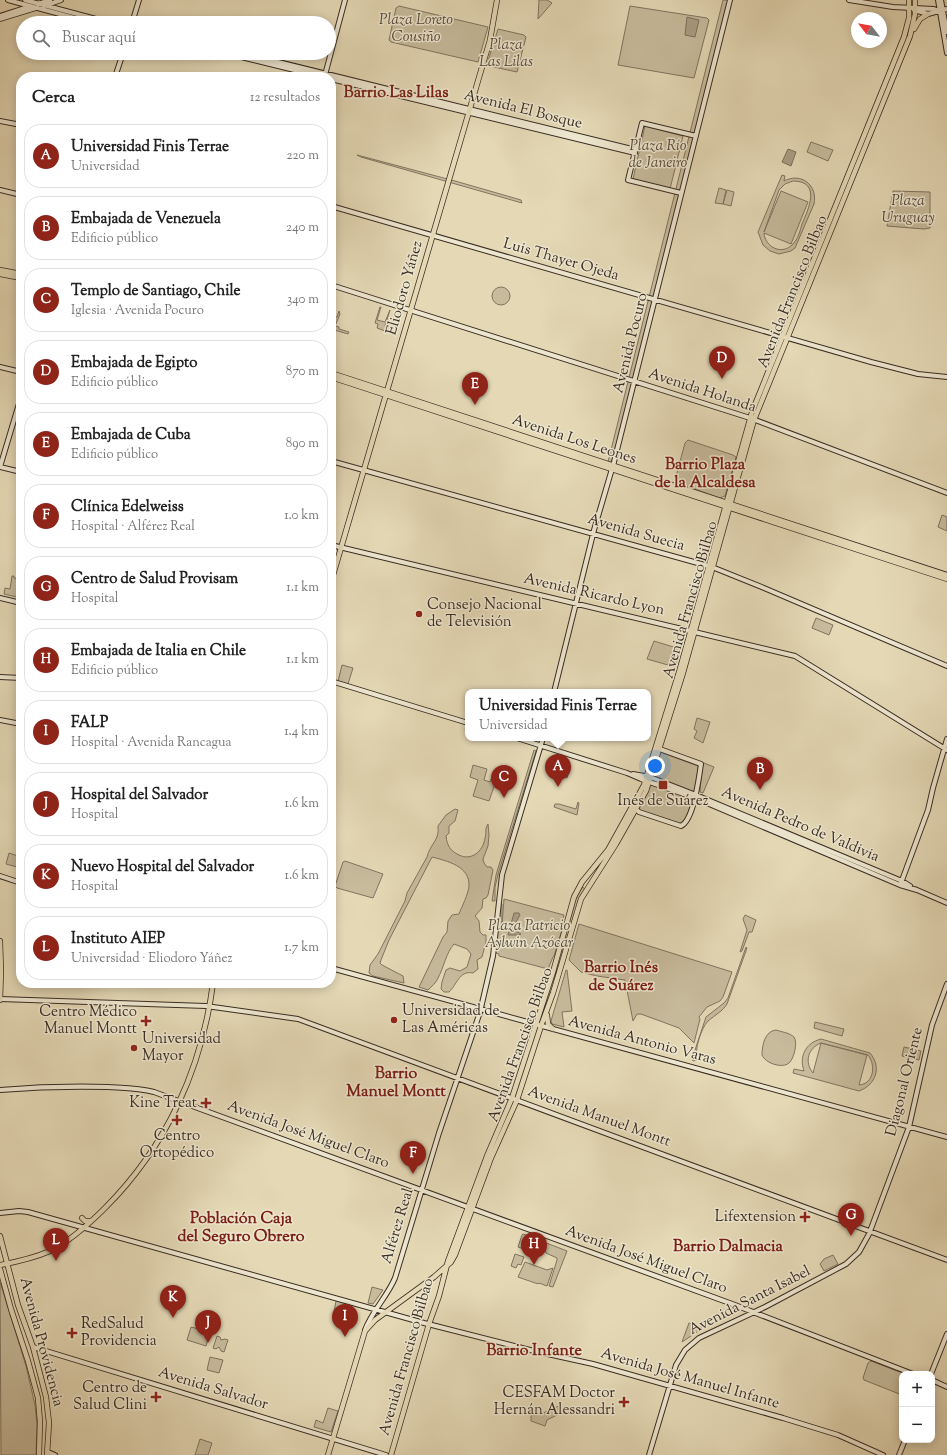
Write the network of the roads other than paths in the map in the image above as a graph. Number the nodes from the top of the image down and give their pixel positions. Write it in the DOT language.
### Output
graph roads {
  1 [pos="8,0"];
  2 [pos="50,0"];
  3 [pos="61,0"];
  4 [pos="139,0"];
  5 [pos="345,0"];
  6 [pos="497,0"];
  7 [pos="730,0"];
  8 [pos="849,0"];
  9 [pos="909,0"];
  10 [pos="915,0"];
  11 [pos="938,0"];
  12 [pos="941,0"];
  13 [pos="27,1"];
  14 [pos="28,6"];
  15 [pos="37,6"];
  16 [pos="44,6"];
  17 [pos="910,8"];
  18 [pos="59,10"];
  19 [pos="915,10"];
  20 [pos="943,10"];
  21 [pos="52,13"];
  22 [pos="928,14"];
  23 [pos="64,16"];
  24 [pos="83,16"];
  25 [pos="134,16"];
  26 [pos="0,18"];
  27 [pos="947,32"];
  28 [pos="336,33"];
  29 [pos="910,36"];
  30 [pos="947,53"];
  31 [pos="121,60"];
  32 [pos="255,60"];
  33 [pos="267,60"];
  34 [pos="328,60"];
  35 [pos="117,72"];
  36 [pos="307,72"];
  37 [pos="310,72"];
  38 [pos="325,72"];
  39 [pos="336,79"];
  40 [pos="336,80"];
  41 [pos="470,111"];
  42 [pos="0,121"];
  43 [pos="16,123"];
  44 [pos="696,136"];
  45 [pos="635,152"];
  46 [pos="0,190"];
  47 [pos="681,193"];
  48 [pos="16,194"];
  49 [pos="336,207"];
  50 [pos="433,236"];
  51 [pos="0,270"];
  52 [pos="16,273"];
  53 [pos="0,274"];
  54 [pos="16,277"];
  55 [pos="336,288"];
  56 [pos="654,299"];
  57 [pos="410,311"];
  58 [pos="785,337"];
  59 [pos="0,366"];
  60 [pos="16,371"];
  61 [pos="336,375"];
  62 [pos="947,377"];
  63 [pos="336,378"];
  64 [pos="634,382"];
  65 [pos="386,393"];
  66 [pos="16,414"];
  67 [pos="752,419"];
  68 [pos="336,462"];
  69 [pos="0,467"];
  70 [pos="612,467"];
  71 [pos="364,470"];
  72 [pos="16,471"];
  73 [pos="947,494"];
  74 [pos="728,506"];
  75 [pos="593,533"];
  76 [pos="336,546"];
  77 [pos="341,548"];
  78 [pos="336,565"];
  79 [pos="711,567"];
  80 [pos="947,575"];
  81 [pos="947,579"];
  82 [pos="0,598"];
  83 [pos="16,602"];
  84 [pos="576,603"];
  85 [pos="692,631"];
  86 [pos="947,666"];
  87 [pos="0,677"];
  88 [pos="16,678"];
  89 [pos="336,683"];
  90 [pos="555,689"];
  91 [pos="0,720"];
  92 [pos="465,722"];
  93 [pos="16,723"];
  94 [pos="947,739"];
  95 [pos="526,741"];
  96 [pos="542,741"];
  97 [pos="541,746"];
  98 [pos="658,748"];
  99 [pos="946,749"];
  100 [pos="648,779"];
  101 [pos="639,796"];
  102 [pos="696,796"];
  103 [pos="636,809"];
  104 [pos="0,876"];
  105 [pos="585,878"];
  106 [pos="16,881"];
  107 [pos="591,883"];
  108 [pos="901,883"];
  109 [pos="580,886"];
  110 [pos="587,890"];
  111 [pos="947,903"];
  112 [pos="0,941"];
  113 [pos="336,969"];
  114 [pos="947,984"];
  115 [pos="212,988"];
  116 [pos="0,1000"];
  117 [pos="210,1007"];
  118 [pos="481,1009"];
  119 [pos="547,1011"];
  120 [pos="539,1025"];
  121 [pos="553,1029"];
  122 [pos="458,1078"];
  123 [pos="0,1090"];
  124 [pos="514,1099"];
  125 [pos="180,1101"];
  126 [pos="909,1127"];
  127 [pos="947,1138"];
  128 [pos="421,1190"];
  129 [pos="470,1208"];
  130 [pos="0,1213"];
  131 [pos="82,1218"];
  132 [pos="91,1221"];
  133 [pos="84,1227"];
  134 [pos="870,1231"];
  135 [pos="0,1236"];
  136 [pos="947,1260"];
  137 [pos="7,1264"];
  138 [pos="0,1265"];
  139 [pos="446,1266"];
  140 [pos="0,1270"];
  141 [pos="765,1307"];
  142 [pos="375,1309"];
  143 [pos="386,1312"];
  144 [pos="752,1313"];
  145 [pos="765,1318"];
  146 [pos="429,1324"];
  147 [pos="365,1330"];
  148 [pos="20,1334"];
  149 [pos="947,1334"];
  150 [pos="33,1347"];
  151 [pos="28,1361"];
  152 [pos="905,1371"];
  153 [pos="933,1371"];
  154 [pos="935,1381"];
  155 [pos="670,1386"];
  156 [pos="947,1387"];
  157 [pos="333,1438"];
  158 [pos="40,1443"];
  159 [pos="904,1443"];
  160 [pos="48,1454"];
  161 [pos="39,1455"];
  162 [pos="55,1455"];
  163 [pos="328,1455"];
  164 [pos="386,1455"];
  165 [pos="391,1455"];
  166 [pos="649,1455"];
  167 [pos="883,1455"];
  168 [pos="899,1455"];
  1 -- 14 [label="street"];
  2 -- 15 [label="street"];
  3 -- 16 [label="street"];
  4 -- 25 [label="street"];
  5 -- 28 [label="street"];
  6 -- 41 [label="main road, Eliodoro Yáñez"];
  7 -- 44 [label="street, Avenida Pocuro"];
  8 -- 17 [label="street"];
  9 -- 17 [label="main road, Avenida Francisco Bilbao"];
  10 -- 19 [label="main road, Avenida Francisco Bilbao"];
  11 -- 20 [label="street"];
  12 -- 20 [label="street"];
  13 -- 15 [label="street"];
  14 -- 15 [label="street"];
  14 -- 26 [label="street"];
  15 -- 16 [label="street"];
  15 -- 21 [label="street"];
  15 -- 26 [label="street"];
  16 -- 18 [label="street"];
  17 -- 19 [label="street"];
  17 -- 58 [label="main road, Avenida Francisco Bilbao"];
  18 -- 21 [label="street"];
  18 -- 24 [label="street"];
  19 -- 20 [label="street"];
  19 -- 22 [label="street"];
  19 -- 29 [label="main road, Avenida Francisco Bilbao"];
  20 -- 22 [label="street"];
  20 -- 27 [label="street"];
  20 -- 30 [label="street"];
  21 -- 23 [label="street"];
  22 -- 29 [label="main road"];
  29 -- 58 [label="main road, Avenida Francisco Bilbao"];
  31 -- 35 [label="street"];
  32 -- 36 [label="street, Avenida El Bosque"];
  33 -- 37 [label="street, Avenida El Bosque"];
  34 -- 38 [label="street"];
  39 -- 41 [label="street, Avenida El Bosque"];
  40 -- 41 [label="street, Avenida El Bosque"];
  41 -- 45 [label="street, Avenida El Bosque"];
  41 -- 50 [label="main road, Eliodoro Yáñez"];
  42 -- 43 [label="street"];
  44 -- 45 [label="street"];
  44 -- 47 [label="street, Avenida Pocuro"];
  45 -- 47 [label="street"];
  46 -- 48 [label="street"];
  47 -- 56 [label="street, Avenida Pocuro"];
  49 -- 50 [label="street, Luis Thayer Ojeda"];
  50 -- 56 [label="street, Luis Thayer Ojeda"];
  50 -- 57 [label="main road, Eliodoro Yáñez"];
  51 -- 52 [label="main road"];
  53 -- 54 [label="main road"];
  55 -- 57 [label="street, Avenida Holanda"];
  56 -- 58 [label="street, Luis Thayer Ojeda"];
  56 -- 64 [label="street, Avenida Pocuro"];
  57 -- 64 [label="street, Avenida Holanda"];
  57 -- 65 [label="main road, Eliodoro Yáñez"];
  58 -- 62 [label="street, Luis Thayer Ojeda"];
  58 -- 67 [label="main road, Avenida Francisco Bilbao"];
  59 -- 60 [label="street"];
  61 -- 65 [label="main road, Avenida Los Leones"];
  63 -- 65 [label="main road, Avenida Los Leones"];
  64 -- 67 [label="street, Avenida Holanda"];
  64 -- 70 [label="street, Avenida Pocuro"];
  65 -- 70 [label="main road, Avenida Los Leones"];
  65 -- 71 [label="main road, Eliodoro Yáñez"];
  66 -- 69 [label="street"];
  67 -- 73 [label="street, Avenida Holanda"];
  67 -- 74 [label="main road, Avenida Francisco Bilbao"];
  68 -- 71 [label="street, Avenida Suecia"];
  69 -- 72 [label="street"];
  70 -- 74 [label="main road, Avenida Los Leones"];
  70 -- 75 [label="street, Avenida Pocuro"];
  71 -- 75 [label="street, Avenida Suecia"];
  71 -- 77 [label="main road, Eliodoro Yáñez"];
  74 -- 79 [label="main road, Avenida Francisco Bilbao"];
  74 -- 80 [label="main road, Avenida Los Leones"];
  74 -- 81 [label="main road, Avenida Los Leones"];
  75 -- 79 [label="street, Avenida Suecia"];
  75 -- 84 [label="street, Avenida Pocuro"];
  76 -- 77 [label="street, Avenida Ricardo Lyon"];
  77 -- 78 [label="main road, Eliodoro Yáñez"];
  77 -- 84 [label="street, Avenida Ricardo Lyon"];
  79 -- 85 [label="main road, Avenida Francisco Bilbao"];
  79 -- 86 [label="street, Avenida Suecia"];
  82 -- 83 [label="street"];
  84 -- 85 [label="street, Avenida Ricardo Lyon"];
  84 -- 90 [label="street, Avenida Pocuro"];
  85 -- 98 [label="main road, Avenida Francisco Bilbao"];
  85 -- 99 [label="street, Avenida Ricardo Lyon"];
  87 -- 88 [label="street"];
  89 -- 92 [label="street"];
  91 -- 93 [label="street"];
  94 -- 99 [label="street"];
  95 -- 97 [label="street, Avenida Pedro de Valdivia"];
  96 -- 97 [label="street"];
  97 -- 100 [label="street, Avenida Pedro de Valdivia"];
  97 -- 118 [label="street"];
  98 -- 100 [label="main road, Avenida Francisco Bilbao"];
  98 -- 102 [label="street"];
  99 -- 108 [label="street"];
  100 -- 101 [label="main road, Avenida Francisco Bilbao"];
  100 -- 102 [label="street, Avenida Pedro de Valdivia"];
  100 -- 103 [label="main road, Avenida Francisco Bilbao"];
  101 -- 103 [label="street"];
  101 -- 105 [label="main road, Avenida Francisco Bilbao"];
  102 -- 103 [label="street"];
  102 -- 108 [label="street, Avenida Pedro de Valdivia"];
  103 -- 107 [label="main road, Avenida Francisco Bilbao"];
  104 -- 106 [label="street"];
  105 -- 107 [label="main road"];
  105 -- 109 [label="main road, Avenida Francisco Bilbao"];
  107 -- 110 [label="main road, Avenida Francisco Bilbao"];
  108 -- 111 [label="street, Avenida Pedro de Valdivia"];
  109 -- 110 [label="main road"];
  109 -- 120 [label="main road, Avenida Francisco Bilbao"];
  110 -- 119 [label="main road, Avenida Francisco Bilbao"];
  112 -- 116 [label="main road"];
  113 -- 118 [label="street, Avenida Antonio Varas"];
  114 -- 126 [label="street, Diagonal Oriente"];
  115 -- 117 [label="main road"];
  116 -- 117 [label="street, Avenida Manuel Montt"];
  117 -- 122 [label="street, Avenida Manuel Montt"];
  117 -- 125 [label="main road"];
  118 -- 120 [label="street, Avenida Antonio Varas"];
  118 -- 122 [label="street, Alférez Real"];
  119 -- 120 [label="main road, Avenida Francisco Bilbao"];
  119 -- 121 [label="main road"];
  120 -- 121 [label="street, Avenida Antonio Varas"];
  120 -- 124 [label="main road, Avenida Francisco Bilbao"];
  121 -- 126 [label="street, Avenida Antonio Varas"];
  122 -- 124 [label="street, Avenida Manuel Montt"];
  122 -- 128 [label="street, Alférez Real"];
  123 -- 125 [label="street, Avenida José Miguel Claro"];
  124 -- 129 [label="main road, Avenida Francisco Bilbao"];
  124 -- 134 [label="street, Avenida Manuel Montt"];
  125 -- 128 [label="street, Avenida José Miguel Claro"];
  125 -- 132 [label="main road"];
  126 -- 127 [label="street, Avenida Antonio Varas"];
  126 -- 134 [label="street, Diagonal Oriente"];
  128 -- 129 [label="street, Avenida José Miguel Claro"];
  128 -- 142 [label="street, Alférez Real"];
  129 -- 139 [label="main road, Avenida Francisco Bilbao"];
  129 -- 144 [label="street, Avenida José Miguel Claro"];
  130 -- 133 [label="street, Avenida José Manuel Infante"];
  131 -- 132 [label="main road"];
  132 -- 133 [label="main road"];
  133 -- 137 [label="main road"];
  133 -- 142 [label="street, Avenida José Manuel Infante"];
  134 -- 136 [label="street, Avenida Manuel Montt"];
  134 -- 141 [label="street, Avenida Santa Isabel"];
  135 -- 137 [label="main road, Avenida Providencia"];
  137 -- 138 [label="main road"];
  137 -- 140 [label="main road"];
  137 -- 150 [label="main road, Avenida Providencia"];
  139 -- 143 [label="main road"];
  139 -- 146 [label="main road, Avenida Francisco Bilbao"];
  140 -- 148 [label="main road, Avenida Providencia"];
  141 -- 144 [label="street, Avenida Santa Isabel"];
  141 -- 145 [label="street"];
  142 -- 143 [label="street, Avenida José Manuel Infante"];
  142 -- 147 [label="street, Alférez Real"];
  143 -- 146 [label="street, Avenida José Manuel Infante"];
  143 -- 147 [label="main road"];
  144 -- 145 [label="street, Avenida José Miguel Claro"];
  144 -- 155 [label="street, Avenida Santa Isabel"];
  145 -- 152 [label="street, Avenida José Miguel Claro"];
  146 -- 155 [label="street, Avenida José Manuel Infante"];
  146 -- 165 [label="main road, Avenida Francisco Bilbao"];
  147 -- 157 [label="main road"];
  148 -- 150 [label="main road"];
  148 -- 151 [label="main road, Avenida Providencia"];
  149 -- 153 [label="street"];
  150 -- 151 [label="main road"];
  150 -- 157 [label="street, Avenida Salvador"];
  150 -- 160 [label="main road, Avenida Providencia"];
  151 -- 158 [label="main road, Avenida Providencia"];
  154 -- 156 [label="street"];
  155 -- 166 [label="street, Avenida Santa Isabel"];
  155 -- 167 [label="street, Avenida José Manuel Infante"];
  157 -- 163 [label="main road"];
  157 -- 164 [label="street, Avenida Salvador"];
  158 -- 160 [label="main road"];
  158 -- 161 [label="main road, Avenida Providencia"];
  159 -- 168 [label="street"];
  160 -- 162 [label="street"];
}
